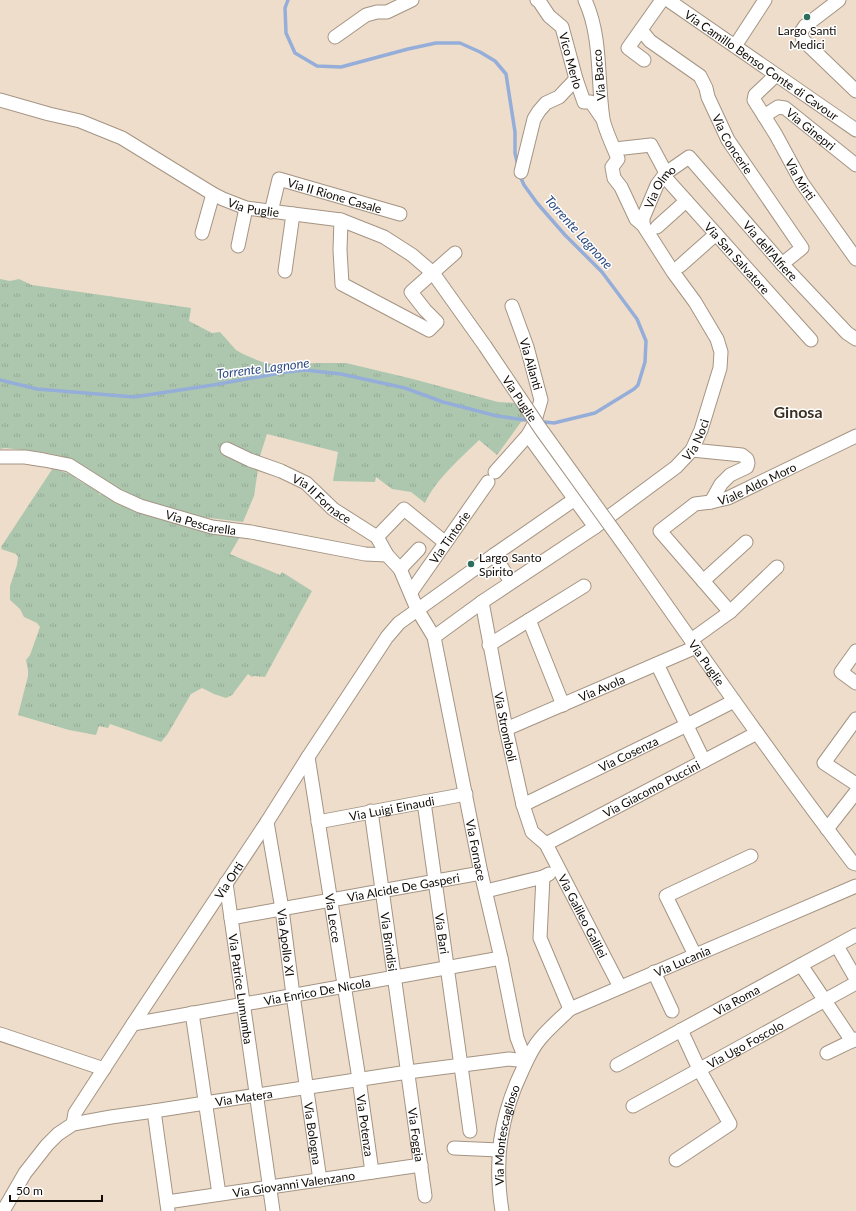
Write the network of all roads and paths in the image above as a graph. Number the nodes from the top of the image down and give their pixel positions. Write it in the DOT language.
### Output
graph roads {
  1 [pos="412,0"];
  2 [pos="536,0"];
  3 [pos="585,0"];
  4 [pos="662,0"];
  5 [pos="668,0"];
  6 [pos="765,0"];
  7 [pos="839,0"];
  8 [pos="641,30"];
  9 [pos="335,37"];
  10 [pos="735,46"];
  11 [pos="644,60"];
  12 [pos="776,76"];
  13 [pos="576,79"];
  14 [pos="856,91"];
  15 [pos="0,100"];
  16 [pos="764,116"];
  17 [pos="603,120"];
  18 [pos="856,130"];
  19 [pos="615,149"];
  20 [pos="689,157"];
  21 [pos="856,165"];
  22 [pos="521,172"];
  23 [pos="665,174"];
  24 [pos="213,194"];
  25 [pos="686,201"];
  26 [pos="246,208"];
  27 [pos="271,212"];
  28 [pos="293,214"];
  29 [pos="400,214"];
  30 [pos="341,220"];
  31 [pos="643,225"];
  32 [pos="657,227"];
  33 [pos="202,233"];
  34 [pos="716,234"];
  35 [pos="238,246"];
  36 [pos="455,253"];
  37 [pos="856,259"];
  38 [pos="782,264"];
  39 [pos="680,266"];
  40 [pos="285,271"];
  41 [pos="433,273"];
  42 [pos="512,306"];
  43 [pos="856,339"];
  44 [pos="811,340"];
  45 [pos="531,430"];
  46 [pos="856,436"];
  47 [pos="227,449"];
  48 [pos="692,450"];
  49 [pos="0,457"];
  50 [pos="575,499"];
  51 [pos="711,502"];
  52 [pos="595,527"];
  53 [pos="377,537"];
  54 [pos="442,540"];
  55 [pos="746,542"];
  56 [pos="419,549"];
  57 [pos="387,555"];
  58 [pos="494,555"];
  59 [pos="777,567"];
  60 [pos="400,569"];
  61 [pos="703,581"];
  62 [pos="512,582"];
  63 [pos="584,586"];
  64 [pos="410,592"];
  65 [pos="482,602"];
  66 [pos="417,609"];
  67 [pos="730,612"];
  68 [pos="529,620"];
  69 [pos="434,637"];
  70 [pos="489,644"];
  71 [pos="694,644"];
  72 [pos="856,651"];
  73 [pos="657,664"];
  74 [pos="856,683"];
  75 [pos="734,701"];
  76 [pos="563,705"];
  77 [pos="856,719"];
  78 [pos="687,725"];
  79 [pos="506,730"];
  80 [pos="757,733"];
  81 [pos="308,757"];
  82 [pos="704,761"];
  83 [pos="856,784"];
  84 [pos="856,792"];
  85 [pos="466,794"];
  86 [pos="424,802"];
  87 [pos="523,805"];
  88 [pos="371,811"];
  89 [pos="268,822"];
  90 [pos="318,822"];
  91 [pos="827,829"];
  92 [pos="546,844"];
  93 [pos="751,856"];
  94 [pos="855,862"];
  95 [pos="559,869"];
  96 [pos="481,873"];
  97 [pos="543,877"];
  98 [pos="435,881"];
  99 [pos="226,883"];
  100 [pos="856,886"];
  101 [pos="382,891"];
  102 [pos="486,891"];
  103 [pos="330,900"];
  104 [pos="282,909"];
  105 [pos="231,918"];
  106 [pos="856,935"];
  107 [pos="837,946"];
  108 [pos="695,955"];
  109 [pos="501,958"];
  110 [pos="801,965"];
  111 [pos="447,968"];
  112 [pos="654,972"];
  113 [pos="394,977"];
  114 [pos="856,979"];
  115 [pos="856,983"];
  116 [pos="344,986"];
  117 [pos="620,987"];
  118 [pos="293,995"];
  119 [pos="824,1000"];
  120 [pos="243,1004"];
  121 [pos="570,1009"];
  122 [pos="672,1011"];
  123 [pos="192,1013"];
  124 [pos="133,1024"];
  125 [pos="681,1030"];
  126 [pos="0,1034"];
  127 [pos="854,1040"];
  128 [pos="827,1053"];
  129 [pos="526,1061"];
  130 [pos="617,1065"];
  131 [pos="461,1066"];
  132 [pos="104,1069"];
  133 [pos="699,1069"];
  134 [pos="408,1072"];
  135 [pos="359,1079"];
  136 [pos="307,1087"];
  137 [pos="256,1095"];
  138 [pos="205,1103"];
  139 [pos="633,1106"];
  140 [pos="154,1112"];
  141 [pos="73,1124"];
  142 [pos="470,1132"];
  143 [pos="454,1148"];
  144 [pos="499,1150"];
  145 [pos="676,1160"];
  146 [pos="421,1165"];
  147 [pos="372,1172"];
  148 [pos="320,1180"];
  149 [pos="270,1187"];
  150 [pos="219,1194"];
  151 [pos="426,1196"];
  152 [pos="168,1206"];
  153 [pos="2,1211"];
  154 [pos="273,1211"];
  155 [pos="502,1211"];
  1 -- 9 [label="street"];
  2 -- 13 [label="street, Vico Merlo"];
  3 -- 17 [label="street, Via Bacco"];
  4 -- 8 [label="street"];
  5 -- 10 [label="street, Via Camillo Benso Conte di Cavour"];
  6 -- 10 [label="street"];
  7 -- 14 [label="street"];
  8 -- 11 [label="street"];
  8 -- 38 [label="street, Via Concerie"];
  10 -- 12 [label="street, Via Camillo Benso Conte di Cavour"];
  12 -- 16 [label="street, Via Mirti"];
  12 -- 18 [label="street, Via Camillo Benso Conte di Cavour"];
  13 -- 17 [label="street, Vico Merlo"];
  13 -- 22 [label="street"];
  15 -- 24 [label="street, Via Puglie"];
  16 -- 21 [label="street, Via Ginepri"];
  16 -- 37 [label="street, Via Mirti"];
  17 -- 19 [label="street, Via Bacco"];
  19 -- 23 [label="street, Via San Salvatore"];
  19 -- 31 [label="street, Via Noci"];
  20 -- 23 [label="street, Via Olmo"];
  20 -- 38 [label="street, Via dell'Alfiere"];
  23 -- 25 [label="street, Via San Salvatore"];
  23 -- 31 [label="street, Via Olmo"];
  24 -- 26 [label="street, Via Puglie"];
  24 -- 33 [label="street"];
  25 -- 32 [label="street"];
  25 -- 34 [label="street, Via San Salvatore"];
  26 -- 27 [label="street, Via Puglie"];
  26 -- 35 [label="street"];
  27 -- 28 [label="street, Via Puglie"];
  27 -- 29 [label="street, Via II Rione Casale"];
  28 -- 30 [label="street, Via Puglie"];
  28 -- 40 [label="street"];
  30 -- 41 [label="street, Via Puglie"];
  30 -- 41 [label="street"];
  31 -- 48 [label="street, Via Noci"];
  34 -- 39 [label="street"];
  34 -- 44 [label="street, Via San Salvatore"];
  36 -- 41 [label="street"];
  38 -- 43 [label="street, Via dell'Alfiere"];
  41 -- 71 [label="street, Via Puglie, bridge"];
  42 -- 45 [label="street, Via Ailanti"];
  45 -- 50 [label="street"];
  45 -- 64 [label="street, Via Tintorie"];
  46 -- 51 [label="street, Viale Aldo Moro"];
  47 -- 53 [label="street, Via II Fornace"];
  48 -- 51 [label="street"];
  48 -- 52 [label="street, Via Noci"];
  49 -- 57 [label="street, Via Pescarella"];
  50 -- 52 [label="street"];
  50 -- 58 [label="street, Via Orti"];
  51 -- 61 [label="street, Viale Aldo Moro"];
  52 -- 62 [label="street, Via Noci"];
  53 -- 54 [label="street"];
  53 -- 57 [label="street, Via II Fornace"];
  55 -- 61 [label="street"];
  56 -- 60 [label="street"];
  57 -- 60 [label="street, Via II Fornace"];
  58 -- 62 [label="street"];
  58 -- 66 [label="street, Via Orti"];
  59 -- 67 [label="street, Via Avola"];
  60 -- 64 [label="street, Via II Fornace"];
  61 -- 67 [label="street"];
  62 -- 65 [label="street, Via Noci"];
  63 -- 68 [label="street"];
  64 -- 66 [label="street, Via II Fornace"];
  65 -- 69 [label="street, Via Noci"];
  65 -- 70 [label="street, Via Stromboli"];
  66 -- 69 [label="street, Via Fornace"];
  66 -- 81 [label="street, Via Orti"];
  67 -- 71 [label="street, Via Avola"];
  68 -- 70 [label="street"];
  68 -- 76 [label="street"];
  69 -- 85 [label="street, Via Fornace"];
  70 -- 79 [label="street, Via Stromboli"];
  71 -- 73 [label="street, Via Avola"];
  71 -- 75 [label="street, Via Puglie"];
  72 -- 74 [label="street"];
  73 -- 76 [label="street, Via Avola"];
  73 -- 78 [label="street"];
  75 -- 78 [label="street, Via Cosenza"];
  75 -- 80 [label="street, Via Puglie"];
  76 -- 79 [label="street, Via Avola"];
  77 -- 83 [label="street"];
  78 -- 82 [label="street"];
  78 -- 87 [label="street, Via Cosenza"];
  79 -- 87 [label="street, Via Stromboli"];
  80 -- 82 [label="street, Via Giacomo Puccini"];
  80 -- 91 [label="street, Via Puglie"];
  81 -- 89 [label="street, Via Orti"];
  81 -- 90 [label="street, Via Lecce"];
  82 -- 92 [label="street, Via Giacomo Puccini"];
  84 -- 91 [label="street"];
  85 -- 86 [label="street, Via Luigi Einaudi"];
  85 -- 96 [label="street, Via Fornace"];
  86 -- 88 [label="street, Via Luigi Einaudi"];
  86 -- 98 [label="street, Via Bari"];
  87 -- 92 [label="street, Via Stromboli"];
  88 -- 90 [label="street, Via Luigi Einaudi"];
  88 -- 101 [label="street, Via Brindisi"];
  89 -- 99 [label="street, Via Orti"];
  89 -- 104 [label="street, Via Apollo XI"];
  90 -- 103 [label="street, Via Lecce"];
  91 -- 94 [label="street, Via Puglie"];
  92 -- 95 [label="street, Via Galileo Galilei"];
  93 -- 108 [label="street"];
  95 -- 97 [label="street"];
  95 -- 117 [label="street, Via Galileo Galilei"];
  96 -- 98 [label="street, Via Alcide De Gasperi"];
  96 -- 102 [label="street, Via Fornace"];
  97 -- 102 [label="street"];
  97 -- 121 [label="street"];
  98 -- 101 [label="street, Via Alcide De Gasperi"];
  98 -- 111 [label="street, Via Bari"];
  99 -- 105 [label="street, Via Patrice Lumumba"];
  99 -- 124 [label="street, Via Orti"];
  100 -- 108 [label="street, Via Lucania"];
  101 -- 103 [label="street, Via Alcide De Gasperi"];
  101 -- 113 [label="street, Via Brindisi"];
  102 -- 109 [label="street, Via Fornace"];
  103 -- 104 [label="street, Via Alcide De Gasperi"];
  103 -- 116 [label="street, Via Lecce"];
  104 -- 105 [label="street, Via Alcide De Gasperi"];
  104 -- 118 [label="street, Via Apollo XI"];
  105 -- 120 [label="street, Via Patrice Lumumba"];
  106 -- 107 [label="street, Via Roma"];
  107 -- 110 [label="street, Via Roma"];
  107 -- 114 [label="street"];
  108 -- 112 [label="street, Via Lucania"];
  109 -- 111 [label="street, Via Enrico De Nicola"];
  109 -- 129 [label="street, Via Fornace"];
  110 -- 119 [label="street"];
  110 -- 125 [label="street, Via Roma"];
  111 -- 113 [label="street, Via Enrico De Nicola"];
  111 -- 131 [label="street, Via Bari"];
  112 -- 117 [label="street, Via Lucania"];
  112 -- 122 [label="street"];
  113 -- 116 [label="street, Via Enrico De Nicola"];
  113 -- 134 [label="street, Via Brindisi"];
  115 -- 119 [label="street, Via Ugo Foscolo"];
  116 -- 118 [label="street, Via Enrico De Nicola"];
  116 -- 135 [label="street, Via Lecce"];
  117 -- 121 [label="street, Via Lucania"];
  118 -- 120 [label="street, Via Enrico De Nicola"];
  118 -- 136 [label="street, Via Apollo XI"];
  119 -- 127 [label="street"];
  119 -- 133 [label="street, Via Ugo Foscolo"];
  120 -- 123 [label="street, Via Enrico De Nicola"];
  120 -- 137 [label="street, Via Patrice Lumumba"];
  121 -- 129 [label="street, Via Lucania"];
  123 -- 124 [label="street, Via Enrico De Nicola"];
  123 -- 138 [label="street"];
  124 -- 132 [label="street, Via Orti"];
  125 -- 130 [label="street, Via Roma"];
  125 -- 133 [label="street"];
  126 -- 132 [label="street"];
  127 -- 128 [label="street"];
  129 -- 131 [label="street, Via Matera"];
  129 -- 144 [label="street, Via Montescaglioso"];
  131 -- 134 [label="street, Via Matera"];
  131 -- 142 [label="street, Via Bari"];
  132 -- 141 [label="street, Via Orti"];
  133 -- 139 [label="street, Via Ugo Foscolo"];
  133 -- 145 [label="street"];
  134 -- 135 [label="street, Via Matera"];
  134 -- 146 [label="street, Via Foggia"];
  135 -- 136 [label="street, Via Matera"];
  135 -- 147 [label="street, Via Potenza"];
  136 -- 137 [label="street, Via Matera"];
  136 -- 148 [label="street, Via Bologna"];
  137 -- 138 [label="street, Via Matera"];
  137 -- 149 [label="street, Via Patrice Lumumba"];
  138 -- 140 [label="street, Via Matera"];
  138 -- 150 [label="street"];
  140 -- 141 [label="street, Via Matera"];
  140 -- 152 [label="street"];
  141 -- 153 [label="street, Via Matera"];
  143 -- 144 [label="street"];
  144 -- 155 [label="street, Via Montescaglioso"];
  146 -- 147 [label="street, Via Giovanni Valenzano"];
  146 -- 151 [label="street, Via Foggia"];
  147 -- 148 [label="street, Via Giovanni Valenzano"];
  148 -- 149 [label="street, Via Giovanni Valenzano"];
  149 -- 150 [label="street, Via Giovanni Valenzano"];
  149 -- 154 [label="street, Via Patrice Lumumba"];
  150 -- 152 [label="street, Via Giovanni Valenzano"];
}
